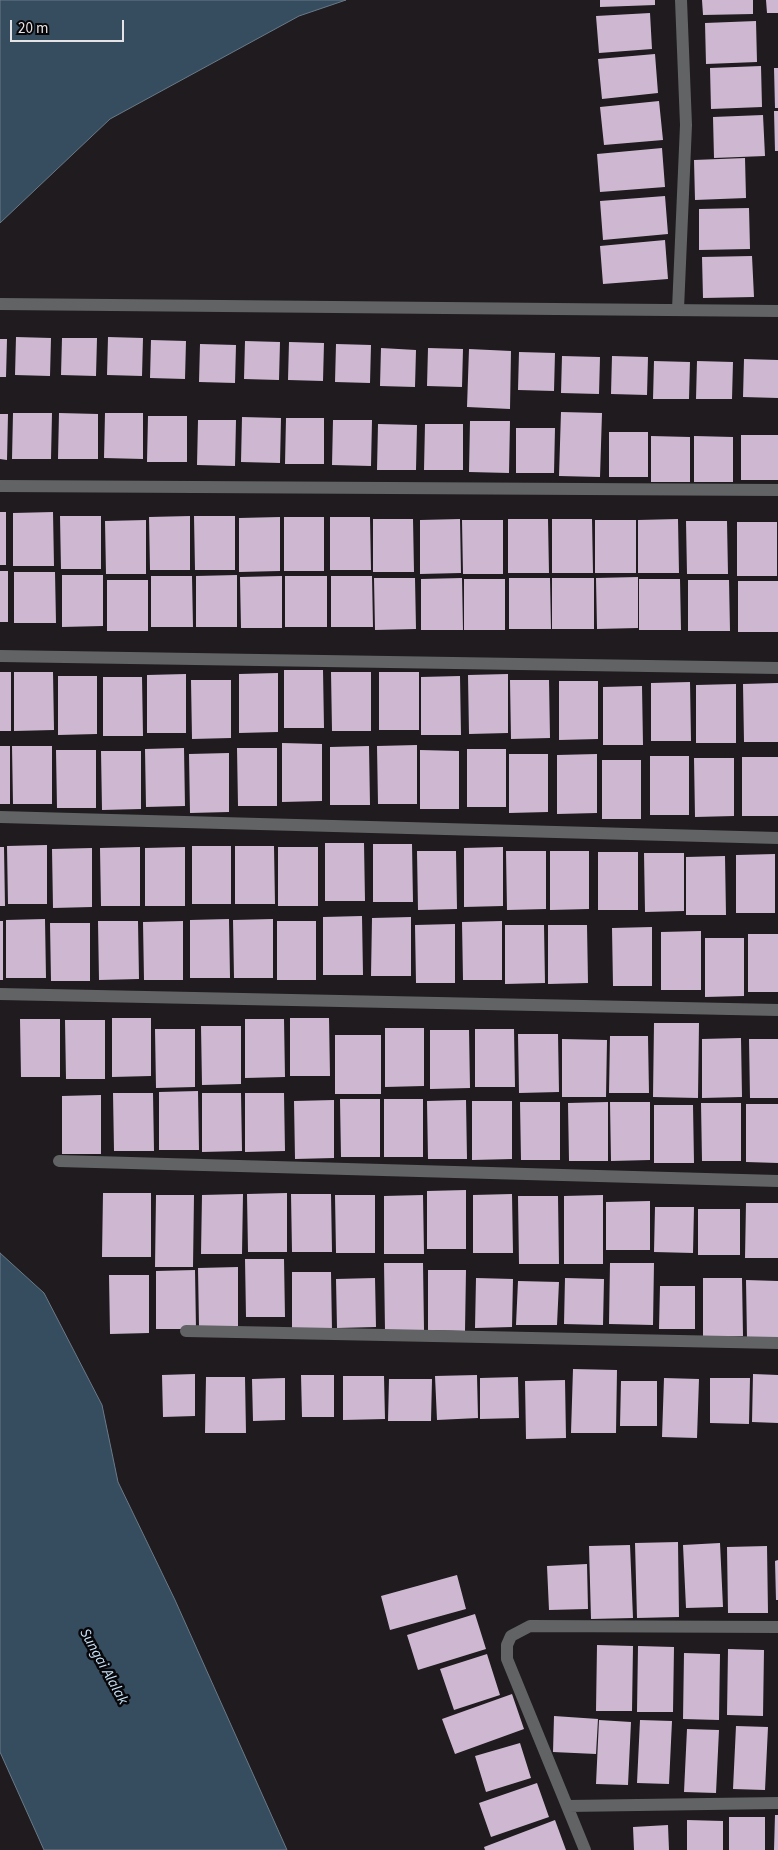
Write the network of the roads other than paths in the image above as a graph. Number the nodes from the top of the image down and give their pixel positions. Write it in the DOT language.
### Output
graph roads {
  1 [pos="680,0"];
  2 [pos="0,304"];
  3 [pos="678,309"];
  4 [pos="778,311"];
  5 [pos="0,486"];
  6 [pos="778,490"];
  7 [pos="0,656"];
  8 [pos="778,668"];
  9 [pos="0,817"];
  10 [pos="778,838"];
  11 [pos="0,994"];
  12 [pos="778,1010"];
  13 [pos="58,1161"];
  14 [pos="778,1181"];
  15 [pos="186,1331"];
  16 [pos="778,1343"];
  17 [pos="778,1627"];
  18 [pos="778,1803"];
  19 [pos="568,1806"];
  20 [pos="585,1850"];
  1 -- 3 [label="street"];
  2 -- 3 [label="street"];
  3 -- 4 [label="street"];
  5 -- 6 [label="street"];
  7 -- 8 [label="street"];
  9 -- 10 [label="street"];
  11 -- 12 [label="street"];
  13 -- 14 [label="street"];
  15 -- 16 [label="street"];
  17 -- 19 [label="street"];
  18 -- 19 [label="street"];
  19 -- 20 [label="street"];
}
